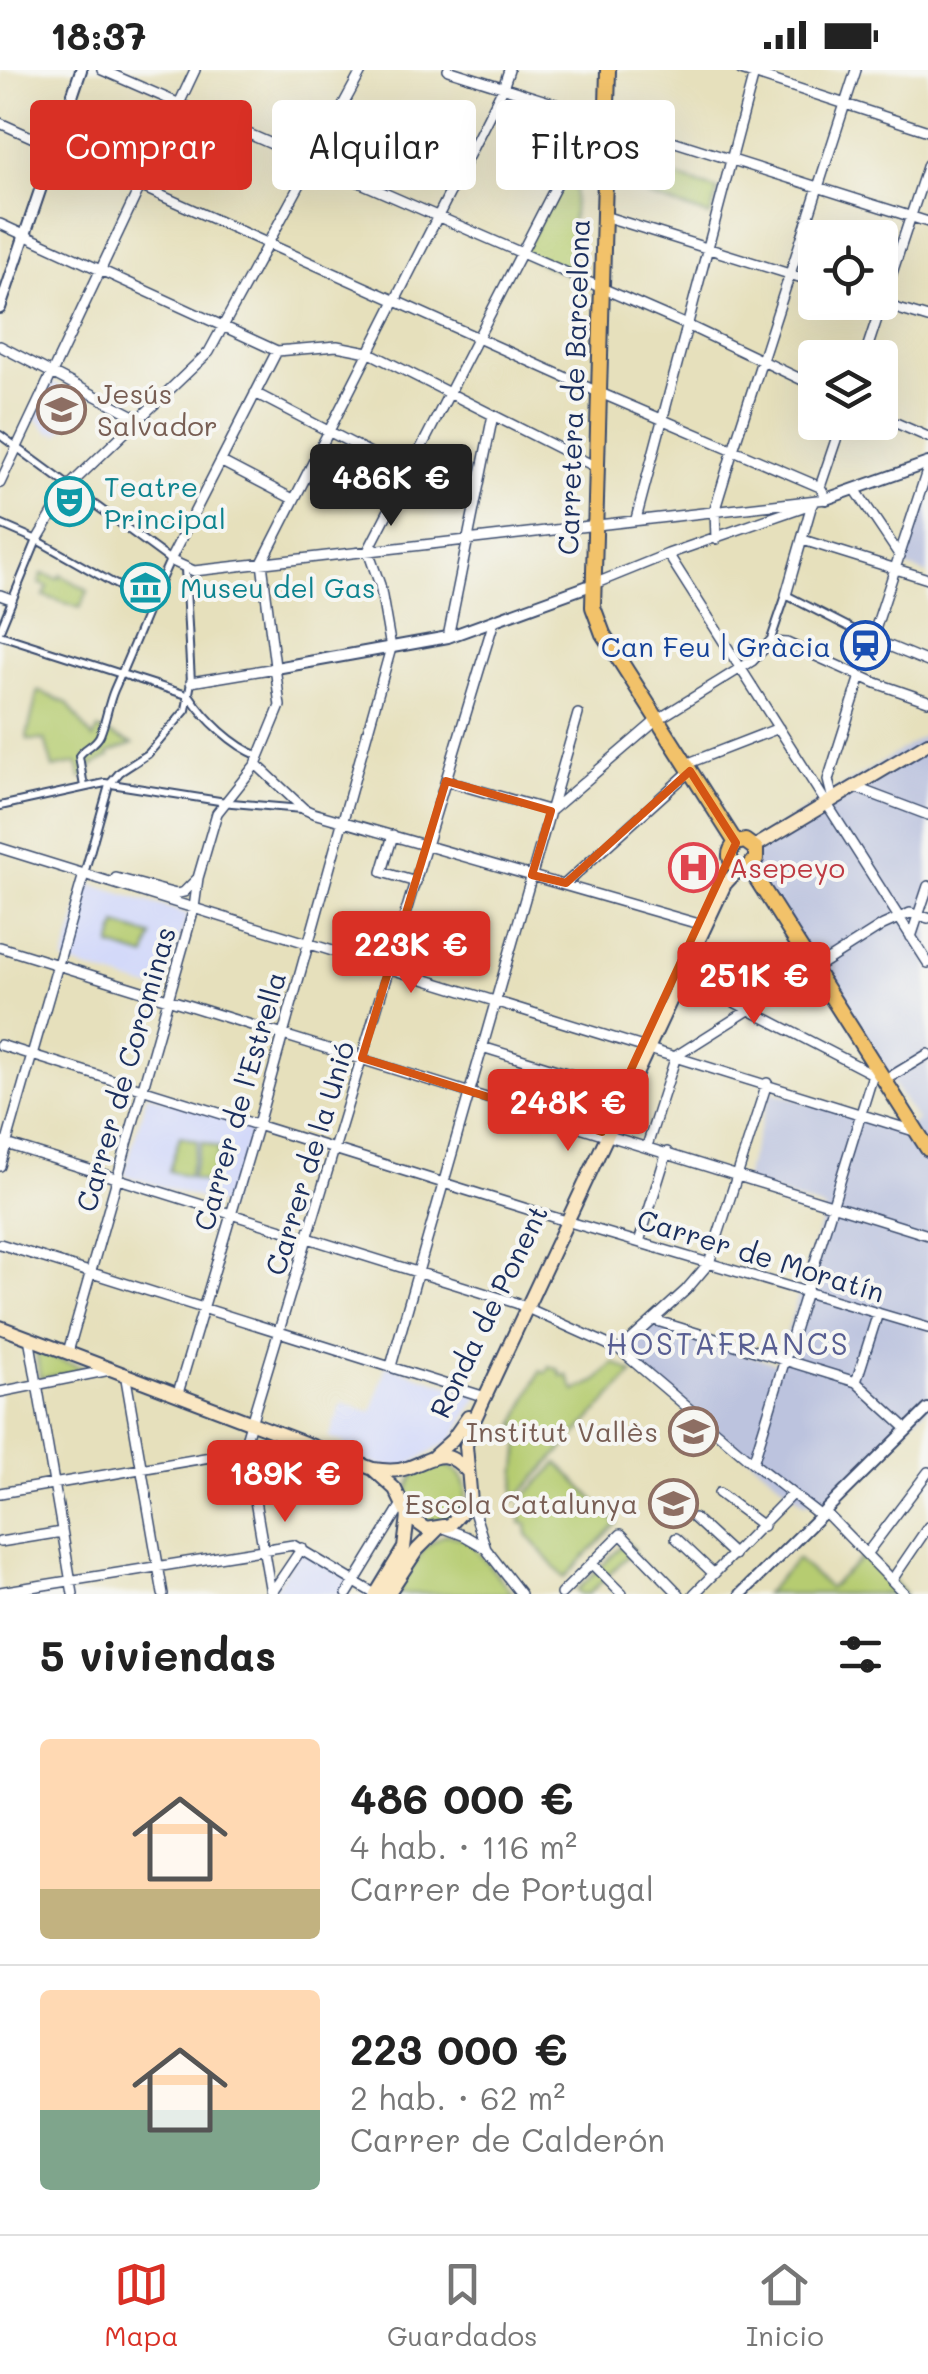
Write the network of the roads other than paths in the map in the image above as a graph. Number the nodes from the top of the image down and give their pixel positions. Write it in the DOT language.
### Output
graph roads {
  1 [pos="81,70"];
  2 [pos="102,70"];
  3 [pos="195,70"];
  4 [pos="362,70"];
  5 [pos="448,70"];
  6 [pos="509,70"];
  7 [pos="608,70"];
  8 [pos="741,70"];
  9 [pos="856,70"];
  10 [pos="754,72"];
  11 [pos="504,88"];
  12 [pos="70,100"];
  13 [pos="170,100"];
  14 [pos="181,100"];
  15 [pos="347,100"];
  16 [pos="541,100"];
  17 [pos="602,100"];
  18 [pos="845,104"];
  19 [pos="0,123"];
  20 [pos="928,131"];
  21 [pos="30,136"];
  22 [pos="675,142"];
  23 [pos="733,160"];
  24 [pos="928,164"];
  25 [pos="820,188"];
  26 [pos="38,190"];
  27 [pos="138,190"];
  28 [pos="149,190"];
  29 [pos="299,190"];
  30 [pos="374,190"];
  31 [pos="558,190"];
  32 [pos="603,190"];
  33 [pos="604,216"];
  34 [pos="911,216"];
  35 [pos="437,218"];
  36 [pos="928,222"];
  37 [pos="0,224"];
  38 [pos="24,234"];
  39 [pos="269,243"];
  40 [pos="708,247"];
  41 [pos="898,252"];
  42 [pos="520,255"];
  43 [pos="100,269"];
  44 [pos="792,274"];
  45 [pos="798,276"];
  46 [pos="601,289"];
  47 [pos="395,300"];
  48 [pos="0,308"];
  49 [pos="898,309"];
  50 [pos="928,318"];
  51 [pos="222,324"];
  52 [pos="689,326"];
  53 [pos="478,337"];
  54 [pos="0,346"];
  55 [pos="277,351"];
  56 [pos="368,352"];
  57 [pos="764,361"];
  58 [pos="53,372"];
  59 [pos="798,378"];
  60 [pos="598,392"];
  61 [pos="449,393"];
  62 [pos="256,394"];
  63 [pos="493,414"];
  64 [pos="663,418"];
  65 [pos="140,419"];
  66 [pos="898,424"];
  67 [pos="328,430"];
  68 [pos="0,435"];
  69 [pos="928,437"];
  70 [pos="836,440"];
  71 [pos="16,447"];
  72 [pos="733,450"];
  73 [pos="222,462"];
  74 [pos="928,465"];
  75 [pos="596,467"];
  76 [pos="409,473"];
  77 [pos="0,483"];
  78 [pos="69,486"];
  79 [pos="820,487"];
  80 [pos="855,489"];
  81 [pos="293,499"];
  82 [pos="826,499"];
  83 [pos="474,500"];
  84 [pos="812,504"];
  85 [pos="715,510"];
  86 [pos="636,519"];
  87 [pos="0,524"];
  88 [pos="594,526"];
  89 [pos="716,539"];
  90 [pos="37,540"];
  91 [pos="466,540"];
  92 [pos="802,540"];
  93 [pos="368,551"];
  94 [pos="668,554"];
  95 [pos="900,556"];
  96 [pos="170,560"];
  97 [pos="262,563"];
  98 [pos="185,568"];
  99 [pos="896,569"];
  100 [pos="928,579"];
  101 [pos="591,585"];
  102 [pos="0,595"];
  103 [pos="786,595"];
  104 [pos="11,599"];
  105 [pos="150,604"];
  106 [pos="494,621"];
  107 [pos="0,632"];
  108 [pos="448,638"];
  109 [pos="872,639"];
  110 [pos="770,642"];
  111 [pos="392,648"];
  112 [pos="928,662"];
  113 [pos="739,667"];
  114 [pos="276,668"];
  115 [pos="861,676"];
  116 [pos="123,677"];
  117 [pos="191,682"];
  118 [pos="190,696"];
  119 [pos="928,701"];
  120 [pos="578,714"];
  121 [pos="657,720"];
  122 [pos="778,728"];
  123 [pos="928,743"];
  124 [pos="258,760"];
  125 [pos="688,768"];
  126 [pos="446,781"];
  127 [pos="108,784"];
  128 [pos="854,787"];
  129 [pos="84,788"];
  130 [pos="226,801"];
  131 [pos="830,802"];
  132 [pos="0,806"];
  133 [pos="304,809"];
  134 [pos="551,811"];
  135 [pos="928,814"];
  136 [pos="342,820"];
  137 [pos="393,835"];
  138 [pos="428,844"];
  139 [pos="754,847"];
  140 [pos="0,848"];
  141 [pos="738,859"];
  142 [pos="84,874"];
  143 [pos="532,875"];
  144 [pos="198,878"];
  145 [pos="416,882"];
  146 [pos="566,883"];
  147 [pos="928,886"];
  148 [pos="176,894"];
  149 [pos="194,908"];
  150 [pos="898,916"];
  151 [pos="923,916"];
  152 [pos="699,924"];
  153 [pos="912,937"];
  154 [pos="307,944"];
  155 [pos="0,947"];
  156 [pos="58,964"];
  157 [pos="928,964"];
  158 [pos="390,968"];
  159 [pos="814,968"];
  160 [pos="682,976"];
  161 [pos="169,998"];
  162 [pos="495,1001"];
  163 [pos="746,1009"];
  164 [pos="282,1034"];
  165 [pos="0,1045"];
  166 [pos="482,1047"];
  167 [pos="644,1048"];
  168 [pos="928,1054"];
  169 [pos="32,1055"];
  170 [pos="676,1056"];
  171 [pos="362,1058"];
  172 [pos="877,1073"];
  173 [pos="767,1083"];
  174 [pos="144,1090"];
  175 [pos="622,1090"];
  176 [pos="469,1091"];
  177 [pos="859,1114"];
  178 [pos="258,1124"];
  179 [pos="917,1132"];
  180 [pos="605,1133"];
  181 [pos="3,1143"];
  182 [pos="647,1146"];
  183 [pos="335,1148"];
  184 [pos="928,1148"];
  185 [pos="667,1152"];
  186 [pos="0,1166"];
  187 [pos="739,1174"];
  188 [pos="117,1179"];
  189 [pos="444,1182"];
  190 [pos="832,1205"];
  191 [pos="231,1213"];
  192 [pos="570,1222"];
  193 [pos="928,1235"];
  194 [pos="308,1237"];
  195 [pos="640,1242"];
  196 [pos="0,1244"];
  197 [pos="709,1262"];
  198 [pos="92,1271"];
  199 [pos="418,1271"];
  200 [pos="805,1290"];
  201 [pos="524,1306"];
  202 [pos="204,1308"];
  203 [pos="878,1313"];
  204 [pos="654,1320"];
  205 [pos="0,1327"];
  206 [pos="928,1328"];
  207 [pos="279,1332"];
  208 [pos="29,1337"];
  209 [pos="620,1350"];
  210 [pos="68,1352"];
  211 [pos="784,1360"];
  212 [pos="391,1366"];
  213 [pos="120,1371"];
  214 [pos="858,1383"];
  215 [pos="36,1386"];
  216 [pos="0,1392"];
  217 [pos="178,1393"];
  218 [pos="479,1395"];
  219 [pos="928,1408"];
  220 [pos="251,1421"];
  221 [pos="907,1429"];
  222 [pos="302,1441"];
  223 [pos="246,1451"];
  224 [pos="434,1456"];
  225 [pos="753,1463"];
  226 [pos="414,1465"];
  227 [pos="141,1468"];
  228 [pos="374,1469"];
  229 [pos="468,1472"];
  230 [pos="928,1472"];
  231 [pos="53,1484"];
  232 [pos="720,1492"];
  233 [pos="0,1493"];
  234 [pos="792,1494"];
  235 [pos="471,1502"];
  236 [pos="404,1506"];
  237 [pos="823,1514"];
  238 [pos="694,1518"];
  239 [pos="763,1526"];
  240 [pos="440,1528"];
  241 [pos="928,1528"];
  242 [pos="62,1532"];
  243 [pos="676,1538"];
  244 [pos="0,1542"];
  245 [pos="302,1548"];
  246 [pos="263,1549"];
  247 [pos="486,1549"];
  248 [pos="867,1553"];
  249 [pos="734,1555"];
  250 [pos="592,1564"];
  251 [pos="158,1565"];
  252 [pos="714,1574"];
  253 [pos="892,1580"];
  254 [pos="70,1581"];
  255 [pos="354,1581"];
  256 [pos="0,1592"];
  257 [pos="564,1593"];
  258 [pos="73,1594"];
  259 [pos="163,1594"];
  260 [pos="271,1594"];
  261 [pos="346,1594"];
  262 [pos="375,1594"];
  263 [pos="388,1594"];
  264 [pos="521,1594"];
  265 [pos="622,1594"];
  266 [pos="679,1594"];
  267 [pos="694,1594"];
  268 [pos="741,1594"];
  269 [pos="905,1594"];
  1 -- 12 [label="street"];
  2 -- 13 [label="street"];
  3 -- 14 [label="street"];
  4 -- 15 [label="street"];
  5 -- 11 [label="street"];
  6 -- 11 [label="street"];
  7 -- 17 [label="main road, Carretera de Barcelona"];
  8 -- 10 [label="street"];
  9 -- 18 [label="street"];
  10 -- 18 [label="street"];
  10 -- 23 [label="street"];
  11 -- 16 [label="street"];
  11 -- 35 [label="street"];
  18 -- 20 [label="street"];
  18 -- 25 [label="street"];
  19 -- 21 [label="street"];
  22 -- 23 [label="street"];
  23 -- 25 [label="street"];
  23 -- 40 [label="street"];
  24 -- 34 [label="street"];
  25 -- 34 [label="street"];
  25 -- 44 [label="street"];
  26 -- 38 [label="street"];
  27 -- 43 [label="street"];
  28 -- 39 [label="street"];
  29 -- 39 [label="street"];
  30 -- 35 [label="street"];
  31 -- 42 [label="street"];
  32 -- 33 [label="main road, Carretera de Barcelona"];
  33 -- 40 [label="street"];
  33 -- 46 [label="main road, Carretera de Barcelona"];
  34 -- 36 [label="street"];
  34 -- 41 [label="street"];
  35 -- 42 [label="street"];
  35 -- 47 [label="street"];
  37 -- 38 [label="street"];
  38 -- 43 [label="street"];
  38 -- 48 [label="street"];
  39 -- 47 [label="street"];
  39 -- 51 [label="street"];
  40 -- 44 [label="street"];
  40 -- 52 [label="street"];
  42 -- 46 [label="street"];
  42 -- 53 [label="street"];
  43 -- 51 [label="street"];
  43 -- 58 [label="street"];
  44 -- 45 [label="street"];
  44 -- 57 [label="street"];
  46 -- 52 [label="street"];
  46 -- 60 [label="main road, Carretera de Barcelona"];
  47 -- 53 [label="street"];
  47 -- 56 [label="street"];
  49 -- 50 [label="street"];
  51 -- 55 [label="street"];
  51 -- 65 [label="street"];
  52 -- 57 [label="street"];
  52 -- 64 [label="street"];
  53 -- 60 [label="street"];
  53 -- 61 [label="street"];
  54 -- 58 [label="street"];
  55 -- 56 [label="street"];
  55 -- 62 [label="street"];
  56 -- 61 [label="street"];
  56 -- 67 [label="street"];
  57 -- 59 [label="street"];
  57 -- 72 [label="street"];
  58 -- 65 [label="street"];
  58 -- 71 [label="street"];
  60 -- 64 [label="street"];
  60 -- 75 [label="main road, Carretera de Barcelona"];
  61 -- 63 [label="street"];
  61 -- 76 [label="street"];
  62 -- 67 [label="street"];
  62 -- 73 [label="street"];
  63 -- 75 [label="street"];
  63 -- 83 [label="street"];
  64 -- 72 [label="street"];
  64 -- 86 [label="street"];
  65 -- 78 [label="street"];
  66 -- 69 [label="street"];
  67 -- 76 [label="street"];
  67 -- 81 [label="street"];
  68 -- 71 [label="street"];
  70 -- 79 [label="street"];
  71 -- 77 [label="street"];
  71 -- 78 [label="street"];
  72 -- 79 [label="street"];
  72 -- 85 [label="street"];
  73 -- 81 [label="street"];
  73 -- 96 [label="street"];
  74 -- 80 [label="street"];
  74 -- 95 [label="street"];
  75 -- 88 [label="main road, Carretera de Barcelona"];
  76 -- 83 [label="street"];
  76 -- 93 [label="street"];
  78 -- 90 [label="street"];
  78 -- 96 [label="street"];
  79 -- 82 [label="street"];
  80 -- 82 [label="street"];
  80 -- 95 [label="street"];
  81 -- 97 [label="street"];
  82 -- 84 [label="street"];
  82 -- 85 [label="street"];
  83 -- 91 [label="street"];
  84 -- 89 [label="street"];
  84 -- 92 [label="street"];
  85 -- 86 [label="street"];
  85 -- 89 [label="street"];
  86 -- 88 [label="street"];
  87 -- 90 [label="street"];
  88 -- 91 [label="street"];
  88 -- 101 [label="main road, Carretera de Barcelona"];
  89 -- 94 [label="street"];
  90 -- 104 [label="street"];
  90 -- 105 [label="street"];
  91 -- 93 [label="street"];
  91 -- 108 [label="street"];
  92 -- 99 [label="street"];
  92 -- 103 [label="street"];
  93 -- 97 [label="street"];
  93 -- 111 [label="street"];
  94 -- 101 [label="street"];
  94 -- 113 [label="street"];
  95 -- 99 [label="street"];
  96 -- 98 [label="street"];
  96 -- 105 [label="street"];
  97 -- 98 [label="street"];
  97 -- 114 [label="street, Carrer de Corominas"];
  98 -- 117 [label="street"];
  99 -- 100 [label="street"];
  99 -- 109 [label="street"];
  101 -- 106 [label="street"];
  101 -- 121 [label="main road, Carretera de Barcelona"];
  102 -- 104 [label="street"];
  103 -- 109 [label="street"];
  103 -- 110 [label="street"];
  104 -- 107 [label="street"];
  105 -- 116 [label="street"];
  106 -- 108 [label="street"];
  106 -- 126 [label="street, Carrer de la Unió"];
  107 -- 116 [label="street"];
  108 -- 111 [label="street"];
  109 -- 112 [label="street"];
  110 -- 113 [label="street"];
  110 -- 115 [label="street"];
  111 -- 114 [label="street"];
  111 -- 136 [label="street, Carrer de l'Estrella"];
  113 -- 121 [label="street"];
  113 -- 122 [label="street"];
  114 -- 117 [label="street"];
  114 -- 124 [label="street, Carrer de Corominas"];
  115 -- 119 [label="street"];
  115 -- 131 [label="street"];
  116 -- 118 [label="street"];
  116 -- 129 [label="street"];
  117 -- 118 [label="street"];
  118 -- 124 [label="street"];
  118 -- 127 [label="street"];
  120 -- 134 [label="street"];
  121 -- 125 [label="main road, Carretera de Barcelona"];
  121 -- 134 [label="street"];
  122 -- 125 [label="street"];
  122 -- 131 [label="street"];
  123 -- 128 [label="main road"];
  124 -- 130 [label="street, Carrer de Corominas"];
  124 -- 133 [label="street"];
  125 -- 141 [label="main road, Carretera de Barcelona"];
  125 -- 146 [label="street"];
  126 -- 134 [label="street"];
  126 -- 138 [label="street, Carrer de la Unió"];
  127 -- 129 [label="street"];
  127 -- 130 [label="street"];
  127 -- 142 [label="street"];
  128 -- 131 [label="main road"];
  128 -- 135 [label="street"];
  129 -- 132 [label="street"];
  130 -- 133 [label="street"];
  130 -- 144 [label="street, Carrer de Corominas"];
  131 -- 139 [label="main road"];
  131 -- 150 [label="street"];
  133 -- 136 [label="street"];
  134 -- 143 [label="street"];
  136 -- 137 [label="street"];
  136 -- 154 [label="street, Carrer de l'Estrella"];
  137 -- 138 [label="street"];
  137 -- 145 [label="street"];
  138 -- 143 [label="street"];
  138 -- 145 [label="street, Carrer de la Unió"];
  139 -- 141 [label="main road"];
  140 -- 142 [label="street"];
  141 -- 152 [label="main road, Ronda de Ponent"];
  141 -- 159 [label="main road, Carretera de Barcelona"];
  141 -- 160 [label="main road, Ronda de Ponent"];
  142 -- 148 [label="street"];
  142 -- 149 [label="street"];
  142 -- 156 [label="street"];
  143 -- 146 [label="street"];
  143 -- 162 [label="street"];
  144 -- 148 [label="street"];
  144 -- 149 [label="street, Carrer de Corominas"];
  145 -- 158 [label="street, Carrer de la Unió"];
  146 -- 152 [label="street"];
  147 -- 151 [label="street"];
  148 -- 149 [label="street"];
  149 -- 154 [label="street"];
  149 -- 161 [label="street, Carrer de Corominas"];
  150 -- 151 [label="street"];
  150 -- 153 [label="street"];
  150 -- 159 [label="street"];
  151 -- 153 [label="street"];
  152 -- 167 [label="main road, Ronda de Ponent"];
  153 -- 157 [label="street"];
  154 -- 158 [label="street"];
  154 -- 164 [label="street, Carrer de l'Estrella"];
  155 -- 156 [label="street"];
  156 -- 161 [label="street"];
  156 -- 169 [label="street"];
  158 -- 162 [label="street"];
  158 -- 171 [label="street, Carrer de la Unió"];
  159 -- 163 [label="street"];
  159 -- 172 [label="main road, Carretera de Barcelona"];
  160 -- 163 [label="street"];
  160 -- 167 [label="main road, Ronda de Ponent"];
  161 -- 164 [label="street"];
  161 -- 174 [label="street, Carrer de Corominas"];
  162 -- 166 [label="street"];
  162 -- 167 [label="street"];
  163 -- 170 [label="street"];
  163 -- 172 [label="street"];
  164 -- 171 [label="street"];
  164 -- 178 [label="street, Carrer de l'Estrella"];
  165 -- 169 [label="street, Carrer de Moratín"];
  166 -- 175 [label="street"];
  166 -- 176 [label="street"];
  167 -- 170 [label="street"];
  167 -- 175 [label="main road, Ronda de Ponent"];
  167 -- 180 [label="main road, Ronda de Ponent"];
  168 -- 172 [label="street"];
  169 -- 174 [label="street, Carrer de Moratín"];
  169 -- 181 [label="street"];
  170 -- 173 [label="street"];
  170 -- 182 [label="street"];
  171 -- 176 [label="street"];
  171 -- 183 [label="street, Carrer de la Unió"];
  172 -- 177 [label="street"];
  172 -- 179 [label="main road, Carretera de Barcelona"];
  173 -- 177 [label="street"];
  173 -- 187 [label="street"];
  174 -- 178 [label="street, Carrer de Moratín"];
  174 -- 188 [label="street, Carrer de Corominas"];
  175 -- 180 [label="main road, Ronda de Ponent"];
  176 -- 180 [label="street"];
  176 -- 189 [label="street"];
  177 -- 179 [label="street"];
  177 -- 190 [label="street"];
  178 -- 183 [label="street, Carrer de Moratín"];
  178 -- 191 [label="street, Carrer de l'Estrella"];
  179 -- 184 [label="main road, Carretera de Barcelona"];
  180 -- 182 [label="street"];
  180 -- 192 [label="main road, Ronda de Ponent"];
  181 -- 186 [label="street"];
  181 -- 188 [label="street"];
  182 -- 185 [label="street"];
  183 -- 189 [label="street, Carrer de Moratín"];
  183 -- 194 [label="street, Carrer de la Unió"];
  185 -- 187 [label="street"];
  185 -- 195 [label="street"];
  187 -- 190 [label="street"];
  187 -- 197 [label="street"];
  188 -- 191 [label="street"];
  188 -- 198 [label="street, Carrer de Corominas"];
  189 -- 192 [label="street, Carrer de Moratín"];
  189 -- 199 [label="street"];
  190 -- 193 [label="street"];
  190 -- 200 [label="street"];
  191 -- 194 [label="street"];
  191 -- 202 [label="street, Carrer de l'Estrella"];
  192 -- 195 [label="street, Carrer de Moratín"];
  192 -- 201 [label="main road, Ronda de Ponent"];
  194 -- 199 [label="street"];
  194 -- 207 [label="street, Carrer de la Unió"];
  195 -- 197 [label="street, Carrer de Moratín"];
  196 -- 198 [label="street"];
  197 -- 200 [label="street, Carrer de Moratín"];
  197 -- 204 [label="street"];
  198 -- 202 [label="street"];
  198 -- 210 [label="street, Carrer de Corominas"];
  199 -- 201 [label="street"];
  199 -- 212 [label="street"];
  200 -- 203 [label="street, Carrer de Moratín"];
  200 -- 211 [label="street"];
  201 -- 209 [label="street"];
  201 -- 218 [label="main road, Ronda de Ponent"];
  201 -- 229 [label="main road, Ronda de Ponent"];
  202 -- 207 [label="street"];
  202 -- 217 [label="street, Carrer de l'Estrella"];
  203 -- 206 [label="street, Carrer de Moratín"];
  203 -- 214 [label="street"];
  204 -- 209 [label="street"];
  204 -- 211 [label="street"];
  205 -- 208 [label="main road"];
  207 -- 212 [label="street"];
  207 -- 220 [label="street, Carrer de la Unió"];
  208 -- 210 [label="main road"];
  208 -- 215 [label="street"];
  209 -- 225 [label="street"];
  210 -- 213 [label="main road"];
  211 -- 214 [label="street"];
  211 -- 225 [label="street"];
  212 -- 218 [label="street"];
  213 -- 215 [label="street"];
  213 -- 217 [label="main road"];
  213 -- 227 [label="street"];
  214 -- 221 [label="street"];
  215 -- 216 [label="street"];
  215 -- 231 [label="street"];
  217 -- 220 [label="main road"];
  218 -- 224 [label="main road, Ronda de Ponent"];
  219 -- 221 [label="street"];
  220 -- 222 [label="main road"];
  220 -- 223 [label="street, Carrer de la Unió"];
  221 -- 237 [label="street"];
  222 -- 223 [label="street"];
  222 -- 228 [label="main road"];
  223 -- 227 [label="street"];
  223 -- 246 [label="street, Carrer de la Unió"];
  224 -- 226 [label="main road"];
  224 -- 229 [label="main road"];
  225 -- 234 [label="street"];
  226 -- 228 [label="main road"];
  226 -- 236 [label="main road"];
  227 -- 231 [label="street"];
  227 -- 251 [label="street"];
  228 -- 236 [label="main road"];
  229 -- 235 [label="main road"];
  230 -- 248 [label="street"];
  231 -- 233 [label="street"];
  231 -- 242 [label="street"];
  232 -- 239 [label="street"];
  234 -- 237 [label="street"];
  234 -- 239 [label="street"];
  235 -- 240 [label="main road"];
  235 -- 247 [label="street"];
  236 -- 240 [label="main road"];
  236 -- 255 [label="street"];
  236 -- 262 [label="main road"];
  237 -- 248 [label="street"];
  237 -- 268 [label="street"];
  238 -- 249 [label="street"];
  239 -- 249 [label="street"];
  240 -- 247 [label="street"];
  240 -- 263 [label="main road"];
  241 -- 253 [label="street"];
  242 -- 244 [label="street"];
  242 -- 254 [label="street"];
  243 -- 252 [label="street"];
  245 -- 246 [label="street"];
  245 -- 255 [label="street"];
  245 -- 260 [label="street"];
  246 -- 251 [label="street"];
  246 -- 260 [label="street, Carrer de la Unió"];
  247 -- 264 [label="street"];
  248 -- 253 [label="street"];
  249 -- 252 [label="street"];
  250 -- 257 [label="street"];
  250 -- 265 [label="street"];
  250 -- 266 [label="street"];
  251 -- 254 [label="street"];
  251 -- 259 [label="street"];
  252 -- 267 [label="street"];
  253 -- 269 [label="street"];
  254 -- 256 [label="street"];
  254 -- 258 [label="street"];
  255 -- 261 [label="street"];
  255 -- 262 [label="street"];
}
